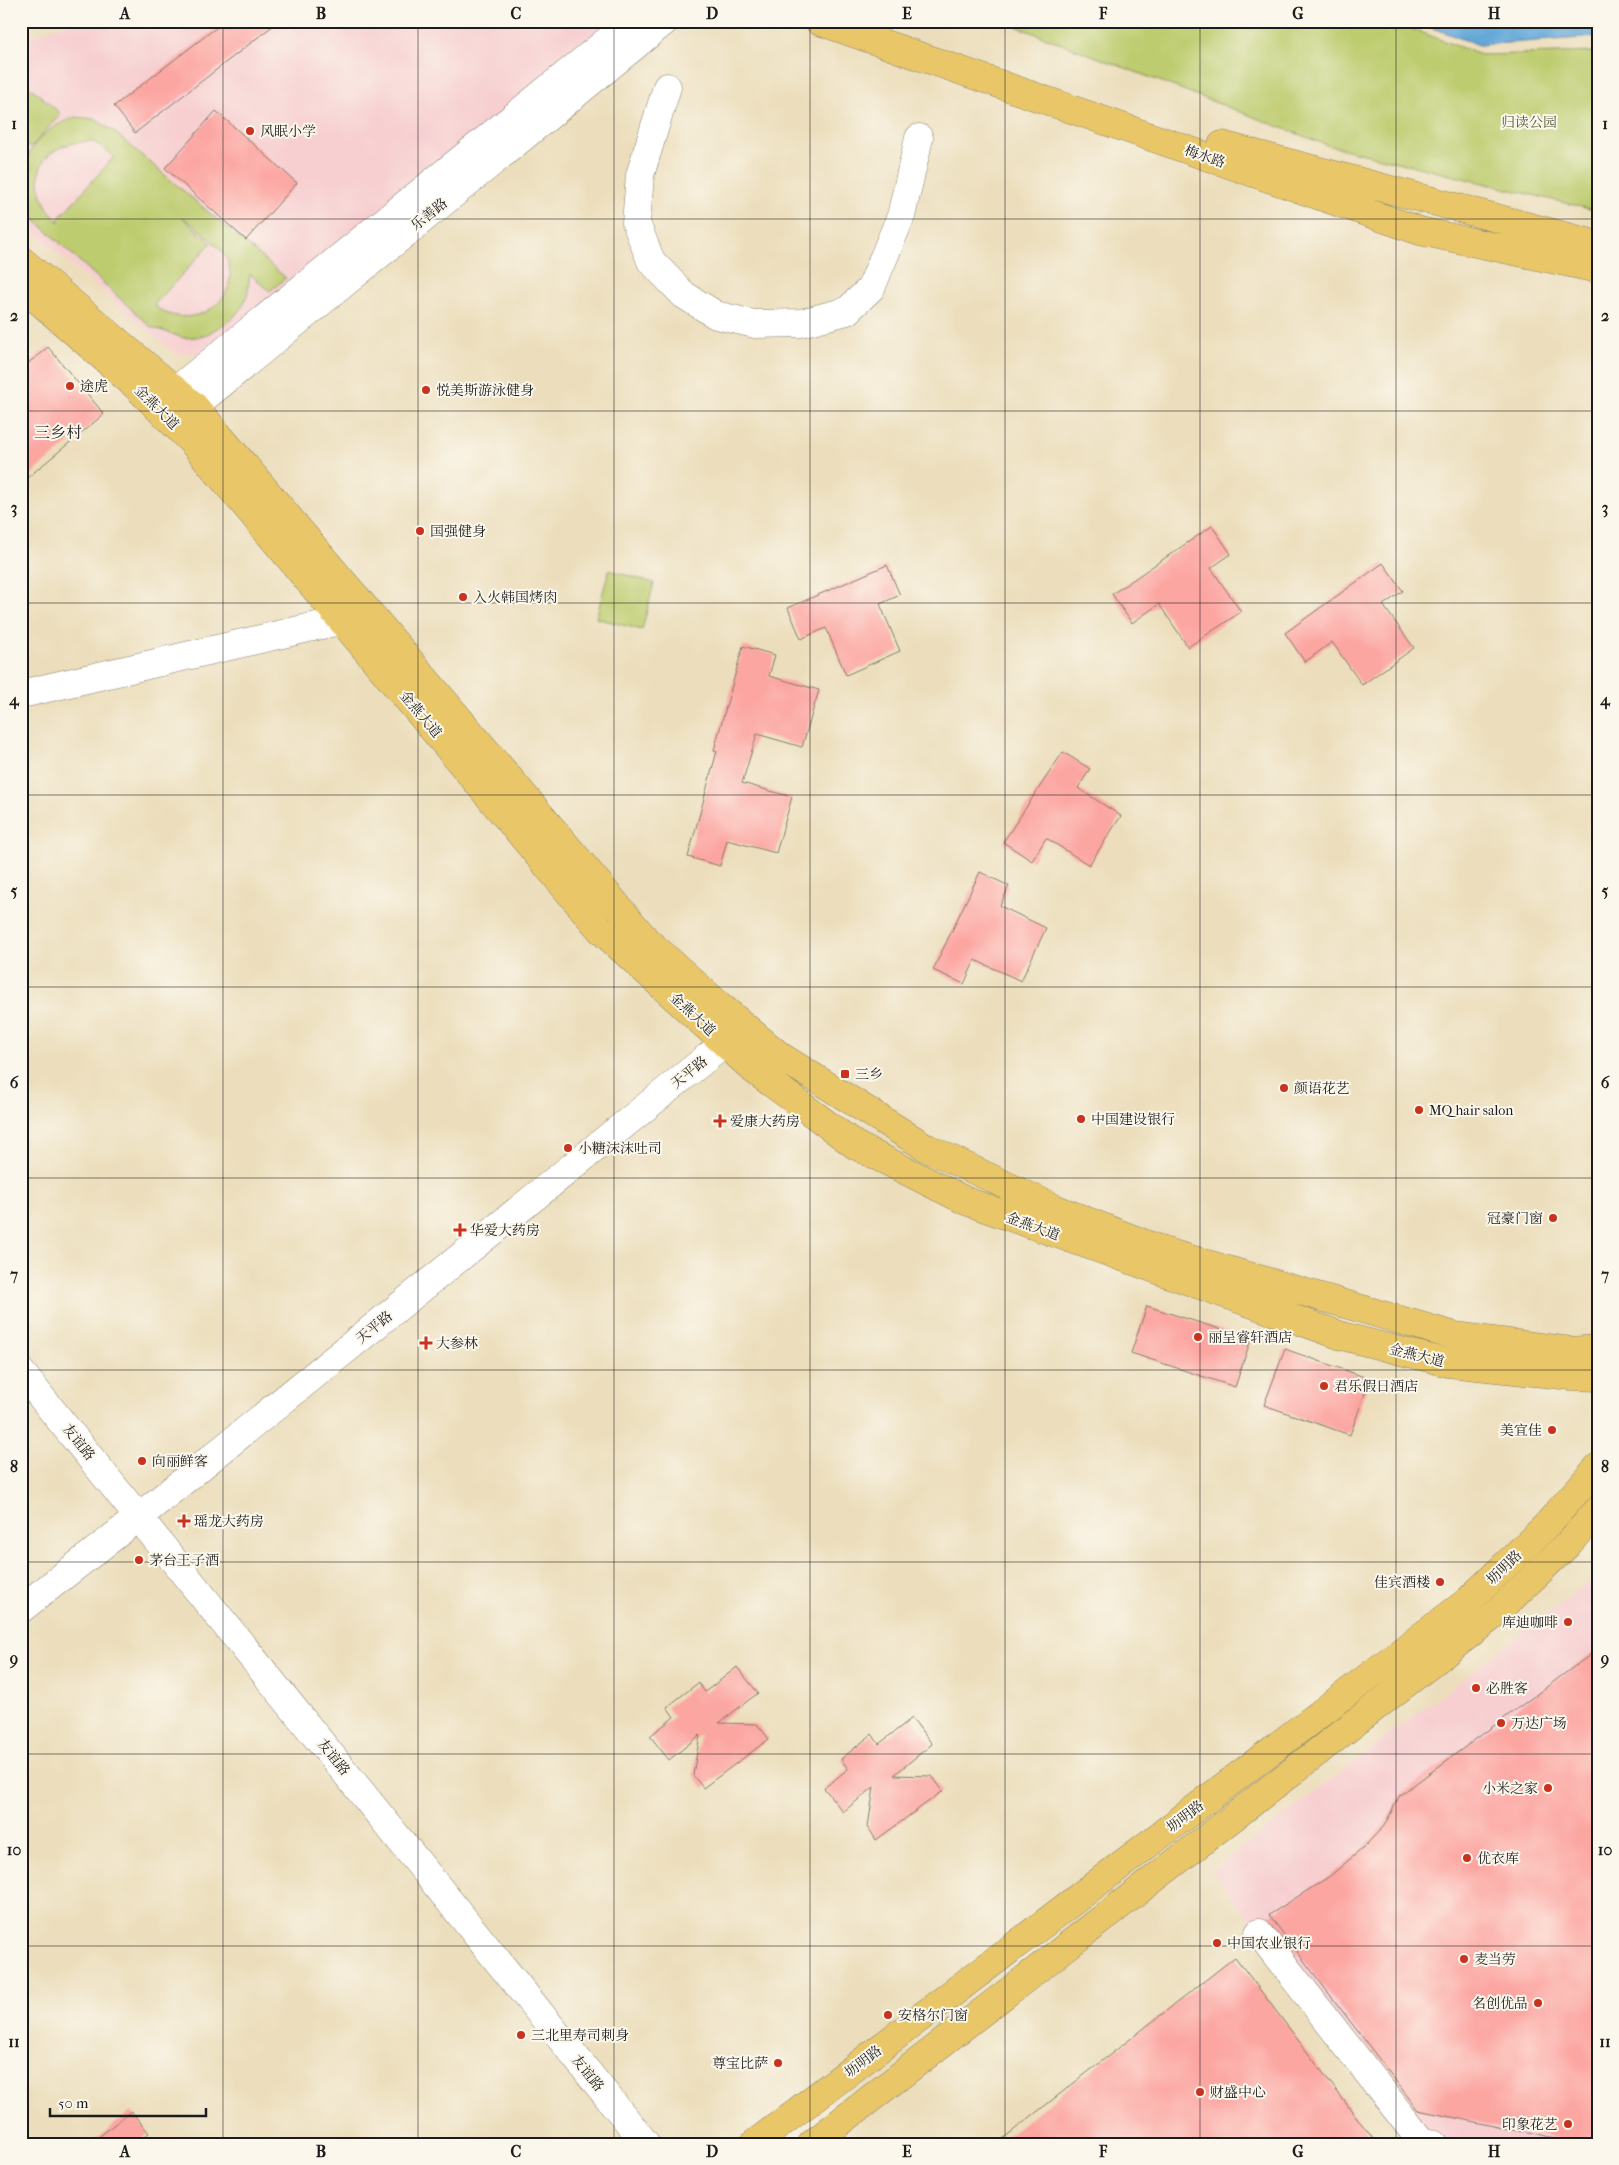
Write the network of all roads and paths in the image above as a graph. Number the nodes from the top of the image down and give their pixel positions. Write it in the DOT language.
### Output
graph roads {
  1 [pos="632,21"];
  2 [pos="665,21"];
  3 [pos="819,21"];
  4 [pos="869,21"];
  5 [pos="667,87"];
  6 [pos="919,138"];
  7 [pos="1598,244"];
  8 [pos="21,260"];
  9 [pos="1598,269"];
  10 [pos="21,285"];
  11 [pos="184,399"];
  12 [pos="343,620"];
  13 [pos="21,694"];
  14 [pos="725,1043"];
  15 [pos="1598,1349"];
  16 [pos="21,1372"];
  17 [pos="1598,1377"];
  18 [pos="1598,1467"];
  19 [pos="1598,1510"];
  20 [pos="140,1516"];
  21 [pos="21,1609"];
  22 [pos="1259,1933"];
  23 [pos="646,2144"];
  24 [pos="754,2144"];
  25 [pos="812,2144"];
  26 [pos="1433,2144"];
  1 -- 11 [label="street, 乐善路"];
  2 -- 11 [label="street, 乐善路"];
  3 -- 9 [label="main road, 梅水路"];
  4 -- 7 [label="main road, 梅水路"];
  5 -- 6 [label="street"];
  8 -- 11 [label="main road, 金燕大道"];
  10 -- 12 [label="main road, 金燕大道"];
  11 -- 15 [label="main road, 金燕大道"];
  12 -- 13 [label="street"];
  12 -- 14 [label="main road, 金燕大道"];
  14 -- 17 [label="main road, 金燕大道"];
  14 -- 20 [label="street, 天平路"];
  16 -- 20 [label="street, 友谊路"];
  18 -- 24 [label="main road, 坜明路"];
  19 -- 25 [label="main road, 坜明路"];
  20 -- 21 [label="street, 天平路"];
  20 -- 23 [label="street, 友谊路"];
  22 -- 26 [label="street"];
}
